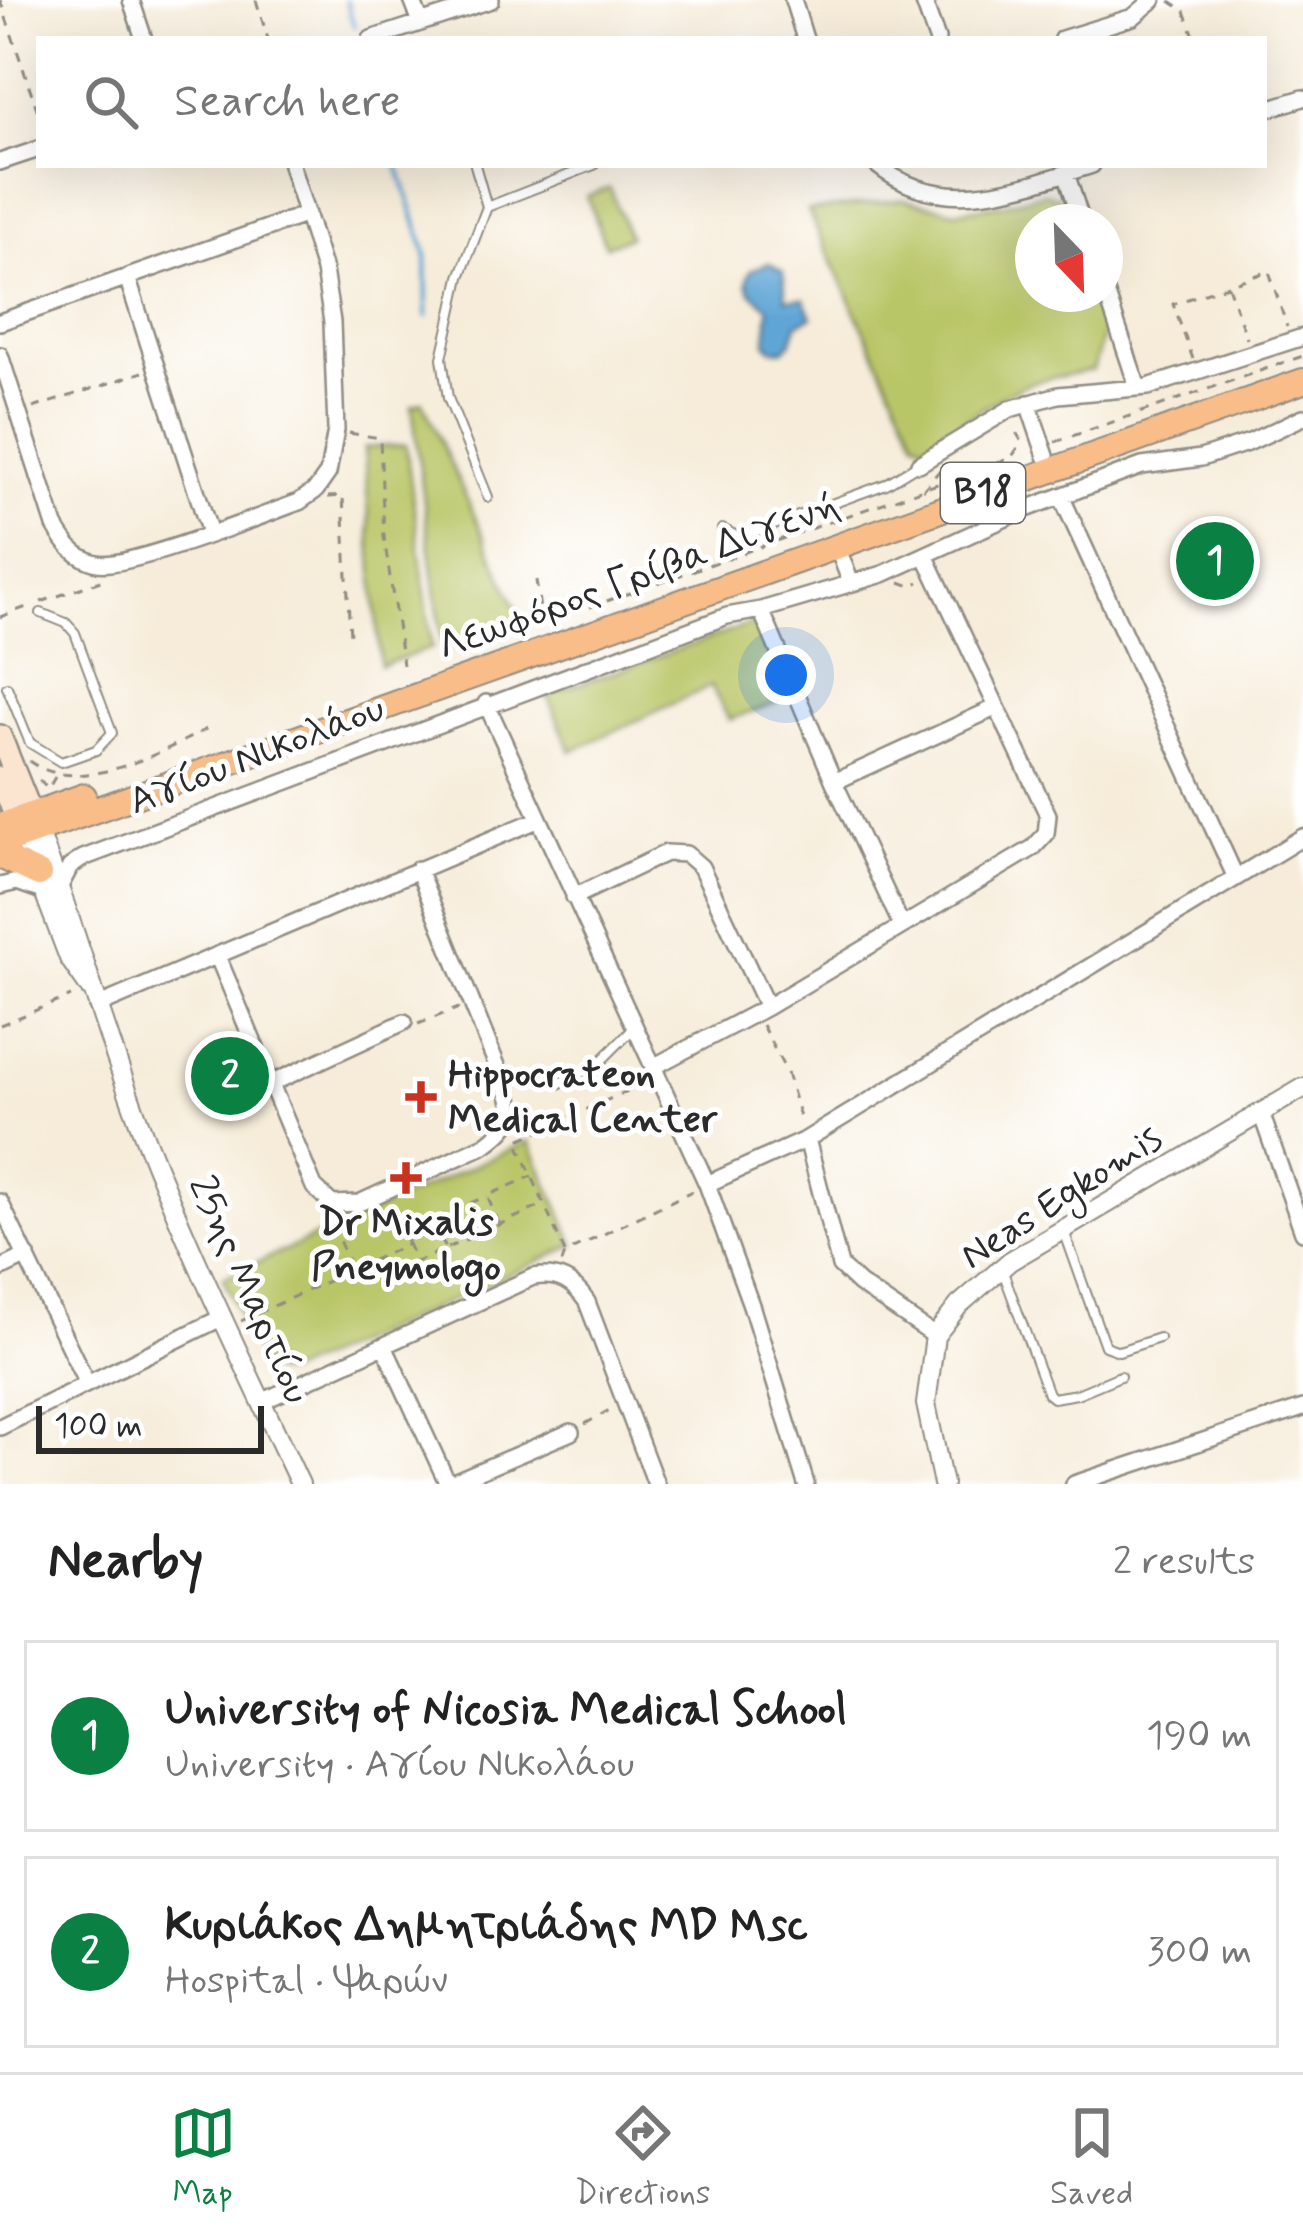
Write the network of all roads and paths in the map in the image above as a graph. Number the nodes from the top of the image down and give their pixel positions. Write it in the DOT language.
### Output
graph roads {
  1 [pos="1,0"];
  2 [pos="130,0"];
  3 [pos="256,0"];
  4 [pos="412,0"];
  5 [pos="491,0"];
  6 [pos="793,0"];
  7 [pos="922,0"];
  8 [pos="1153,0"];
  9 [pos="1168,0"];
  10 [pos="424,31"];
  11 [pos="143,36"];
  12 [pos="267,36"];
  13 [pos="391,36"];
  14 [pos="804,36"];
  15 [pos="937,36"];
  16 [pos="1072,36"];
  17 [pos="1194,36"];
  18 [pos="1303,98"];
  19 [pos="36,106"];
  20 [pos="1267,109"];
  21 [pos="36,149"];
  22 [pos="0,162"];
  23 [pos="292,168"];
  24 [pos="476,168"];
  25 [pos="586,168"];
  26 [pos="882,168"];
  27 [pos="1083,168"];
  28 [pos="1066,173"];
  29 [pos="1076,204"];
  30 [pos="487,207"];
  31 [pos="307,214"];
  32 [pos="1229,274"];
  33 [pos="128,277"];
  34 [pos="1230,285"];
  35 [pos="1112,312"];
  36 [pos="0,322"];
  37 [pos="1297,338"];
  38 [pos="1252,352"];
  39 [pos="0,355"];
  40 [pos="1303,356"];
  41 [pos="1303,366"];
  42 [pos="156,367"];
  43 [pos="1197,371"];
  44 [pos="1303,381"];
  45 [pos="1138,388"];
  46 [pos="1028,404"];
  47 [pos="19,413"];
  48 [pos="1303,417"];
  49 [pos="336,430"];
  50 [pos="1020,446"];
  51 [pos="1045,451"];
  52 [pos="919,464"];
  53 [pos="316,490"];
  54 [pos="488,497"];
  55 [pos="1062,498"];
  56 [pos="722,529"];
  57 [pos="209,533"];
  58 [pos="836,544"];
  59 [pos="925,554"];
  60 [pos="115,565"];
  61 [pos="536,580"];
  62 [pos="851,584"];
  63 [pos="761,610"];
  64 [pos="41,613"];
  65 [pos="0,616"];
  66 [pos="542,627"];
  67 [pos="350,637"];
  68 [pos="471,649"];
  69 [pos="403,665"];
  70 [pos="7,687"];
  71 [pos="486,704"];
  72 [pos="995,708"];
  73 [pos="212,726"];
  74 [pos="0,736"];
  75 [pos="28,760"];
  76 [pos="57,776"];
  77 [pos="0,778"];
  78 [pos="834,782"];
  79 [pos="48,788"];
  80 [pos="537,820"];
  81 [pos="18,828"];
  82 [pos="1303,837"];
  83 [pos="0,856"];
  84 [pos="418,869"];
  85 [pos="1235,878"];
  86 [pos="48,884"];
  87 [pos="0,886"];
  88 [pos="574,897"];
  89 [pos="901,924"];
  90 [pos="217,955"];
  91 [pos="84,990"];
  92 [pos="472,1002"];
  93 [pos="97,1006"];
  94 [pos="761,1010"];
  95 [pos="404,1022"];
  96 [pos="0,1025"];
  97 [pos="636,1026"];
  98 [pos="655,1072"];
  99 [pos="270,1084"];
  100 [pos="558,1084"];
  101 [pos="1303,1088"];
  102 [pos="1261,1113"];
  103 [pos="807,1139"];
  104 [pos="532,1176"];
  105 [pos="707,1184"];
  106 [pos="487,1196"];
  107 [pos="0,1202"];
  108 [pos="544,1204"];
  109 [pos="500,1224"];
  110 [pos="332,1225"];
  111 [pos="428,1227"];
  112 [pos="1064,1230"];
  113 [pos="1303,1232"];
  114 [pos="408,1244"];
  115 [pos="446,1249"];
  116 [pos="565,1253"];
  117 [pos="27,1256"];
  118 [pos="1001,1268"];
  119 [pos="0,1269"];
  120 [pos="352,1270"];
  121 [pos="558,1277"];
  122 [pos="232,1319"];
  123 [pos="935,1336"];
  124 [pos="1159,1338"];
  125 [pos="384,1346"];
  126 [pos="1120,1376"];
  127 [pos="87,1384"];
  128 [pos="261,1402"];
  129 [pos="625,1402"];
  130 [pos="1303,1408"];
  131 [pos="0,1427"];
  132 [pos="571,1432"];
  133 [pos="300,1484"];
  134 [pos="449,1484"];
  135 [pos="656,1484"];
  136 [pos="806,1484"];
  137 [pos="944,1484"];
  138 [pos="1074,1484"];
  1 -- 19 [label="path"];
  2 -- 11 [label="street"];
  3 -- 12 [label="path"];
  4 -- 10 [label="street"];
  5 -- 10 [label="street"];
  6 -- 14 [label="street"];
  7 -- 15 [label="street"];
  8 -- 16 [label="street"];
  9 -- 17 [label="path"];
  10 -- 13 [label="street"];
  18 -- 20 [label="street"];
  21 -- 22 [label="street"];
  23 -- 31 [label="street"];
  24 -- 30 [label="lane"];
  25 -- 30 [label="lane"];
  26 -- 28 [label="street"];
  27 -- 28 [label="street"];
  28 -- 29 [label="street"];
  30 -- 54 [label="lane"];
  31 -- 33 [label="street"];
  31 -- 49 [label="street"];
  32 -- 34 [label="path"];
  33 -- 36 [label="street"];
  33 -- 42 [label="street"];
  34 -- 37 [label="path"];
  34 -- 38 [label="path"];
  34 -- 43 [label="path"];
  35 -- 45 [label="street"];
  37 -- 38 [label="street"];
  38 -- 43 [label="street"];
  39 -- 47 [label="street"];
  40 -- 51 [label="path"];
  41 -- 51 [label="main road, Λεωφόρος Γρίβα Διγενή / B18"];
  42 -- 47 [label="path"];
  42 -- 57 [label="street"];
  43 -- 45 [label="street"];
  44 -- 58 [label="main road, Λεωφόρος Γρίβα Διγενή / B18"];
  45 -- 46 [label="street"];
  46 -- 51 [label="street"];
  46 -- 52 [label="street"];
  47 -- 60 [label="street"];
  48 -- 55 [label="street, Αγίου Νικολάου"];
  49 -- 53 [label="street"];
  49 -- 69 [label="path"];
  50 -- 66 [label="path"];
  51 -- 81 [label="main road, Λεωφόρος Γρίβα Διγενή / B18"];
  52 -- 56 [label="lane"];
  53 -- 57 [label="street"];
  53 -- 67 [label="path"];
  55 -- 59 [label="street, Αγίου Νικολάου"];
  55 -- 85 [label="street"];
  57 -- 60 [label="street"];
  58 -- 62 [label="street"];
  58 -- 81 [label="main road, Λεωφόρος Γρίβα Διγενή / B18"];
  59 -- 62 [label="street, Αγίου Νικολάου"];
  59 -- 72 [label="street"];
  60 -- 65 [label="path"];
  61 -- 66 [label="path"];
  62 -- 63 [label="street, Αγίου Νικολάου"];
  63 -- 71 [label="street, Αγίου Νικολάου"];
  63 -- 78 [label="street"];
  64 -- 70 [label="lane"];
  66 -- 68 [label="path"];
  71 -- 80 [label="street"];
  71 -- 86 [label="street, Αγίου Νικολάου"];
  72 -- 78 [label="street"];
  72 -- 89 [label="street"];
  73 -- 76 [label="path"];
  74 -- 81 [label="main road"];
  75 -- 76 [label="path"];
  76 -- 79 [label="path"];
  77 -- 81 [label="main road"];
  78 -- 89 [label="street"];
  80 -- 84 [label="street"];
  80 -- 88 [label="street"];
  81 -- 86 [label="street, 25ης Μαρτίου"];
  82 -- 85 [label="street"];
  83 -- 86 [label="main road"];
  84 -- 90 [label="street"];
  84 -- 92 [label="street"];
  85 -- 103 [label="street"];
  86 -- 87 [label="street"];
  86 -- 91 [label="street, 25ης Μαρτίου"];
  88 -- 94 [label="street"];
  88 -- 97 [label="street"];
  89 -- 94 [label="street"];
  90 -- 93 [label="street"];
  90 -- 99 [label="street"];
  91 -- 93 [label="street, 25ης Μαρτίου"];
  91 -- 96 [label="path"];
  92 -- 95 [label="path"];
  92 -- 99 [label="street"];
  93 -- 122 [label="street, 25ης Μαρτίου"];
  94 -- 98 [label="street"];
  94 -- 103 [label="path"];
  95 -- 99 [label="street"];
  97 -- 98 [label="street"];
  97 -- 100 [label="lane"];
  98 -- 104 [label="path"];
  98 -- 105 [label="street"];
  101 -- 102 [label="street, Neas Egkomis"];
  102 -- 112 [label="street, Neas Egkomis"];
  102 -- 113 [label="street"];
  103 -- 105 [label="street"];
  103 -- 123 [label="street"];
  104 -- 106 [label="path"];
  104 -- 108 [label="path"];
  105 -- 116 [label="path"];
  105 -- 136 [label="street"];
  106 -- 109 [label="path"];
  106 -- 111 [label="path"];
  107 -- 117 [label="street"];
  108 -- 109 [label="path"];
  108 -- 116 [label="path"];
  109 -- 115 [label="path"];
  110 -- 120 [label="path"];
  111 -- 114 [label="path"];
  111 -- 115 [label="path"];
  112 -- 118 [label="street, Neas Egkomis"];
  112 -- 124 [label="lane"];
  114 -- 115 [label="path"];
  114 -- 120 [label="path"];
  116 -- 121 [label="path"];
  117 -- 119 [label="street"];
  117 -- 127 [label="street"];
  118 -- 123 [label="street, Neas Egkomis"];
  118 -- 126 [label="lane"];
  120 -- 122 [label="path"];
  121 -- 125 [label="street"];
  121 -- 129 [label="street"];
  122 -- 127 [label="street"];
  122 -- 128 [label="street, 25ης Μαρτίου"];
  123 -- 137 [label="street"];
  125 -- 128 [label="street"];
  125 -- 134 [label="street"];
  127 -- 131 [label="street"];
  128 -- 133 [label="street, 25ης Μαρτίου"];
  129 -- 132 [label="path"];
  129 -- 135 [label="street"];
  130 -- 138 [label="street"];
  132 -- 134 [label="street"];
}
